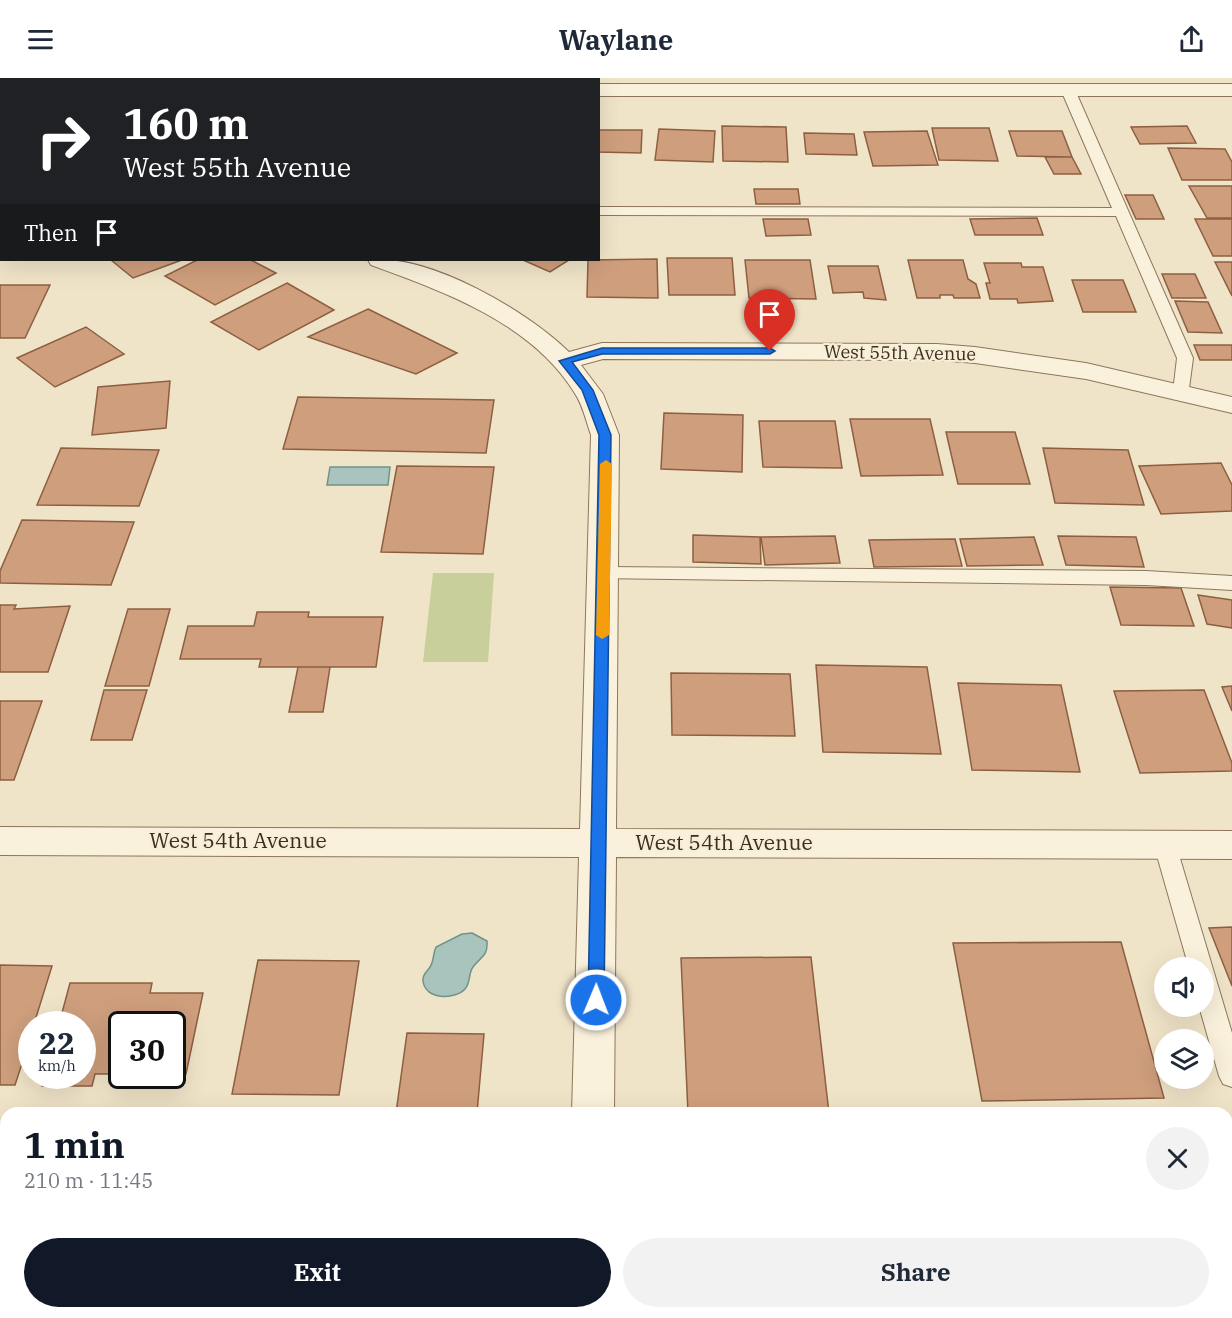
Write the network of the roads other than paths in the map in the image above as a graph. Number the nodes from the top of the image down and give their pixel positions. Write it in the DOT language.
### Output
graph roads {
  1 [pos="600,90"];
  2 [pos="1068,90"];
  3 [pos="1232,90"];
  4 [pos="600,211"];
  5 [pos="1122,212"];
  6 [pos="383,261"];
  7 [pos="565,361"];
  8 [pos="1182,392"];
  9 [pos="1232,405"];
  10 [pos="603,573"];
  11 [pos="1232,582"];
  12 [pos="0,841"];
  13 [pos="600,842"];
  14 [pos="1165,845"];
  15 [pos="1232,845"];
  16 [pos="1198,957"];
  17 [pos="1214,1014"];
  18 [pos="1232,1076"];
  19 [pos="593,1107"];
  1 -- 2 [label="street"];
  2 -- 3 [label="street"];
  2 -- 5 [label="lane"];
  4 -- 5 [label="lane"];
  5 -- 8 [label="lane"];
  6 -- 7 [label="street"];
  7 -- 8 [label="street, West 55th Avenue"];
  7 -- 10 [label="street"];
  8 -- 9 [label="street, West 55th Avenue"];
  10 -- 11 [label="lane"];
  10 -- 13 [label="street"];
  12 -- 13 [label="street, West 54th Avenue"];
  13 -- 14 [label="street, West 54th Avenue"];
  13 -- 19 [label="street"];
  14 -- 15 [label="street, West 54th Avenue"];
  14 -- 16 [label="lane"];
  17 -- 18 [label="lane"];
}
